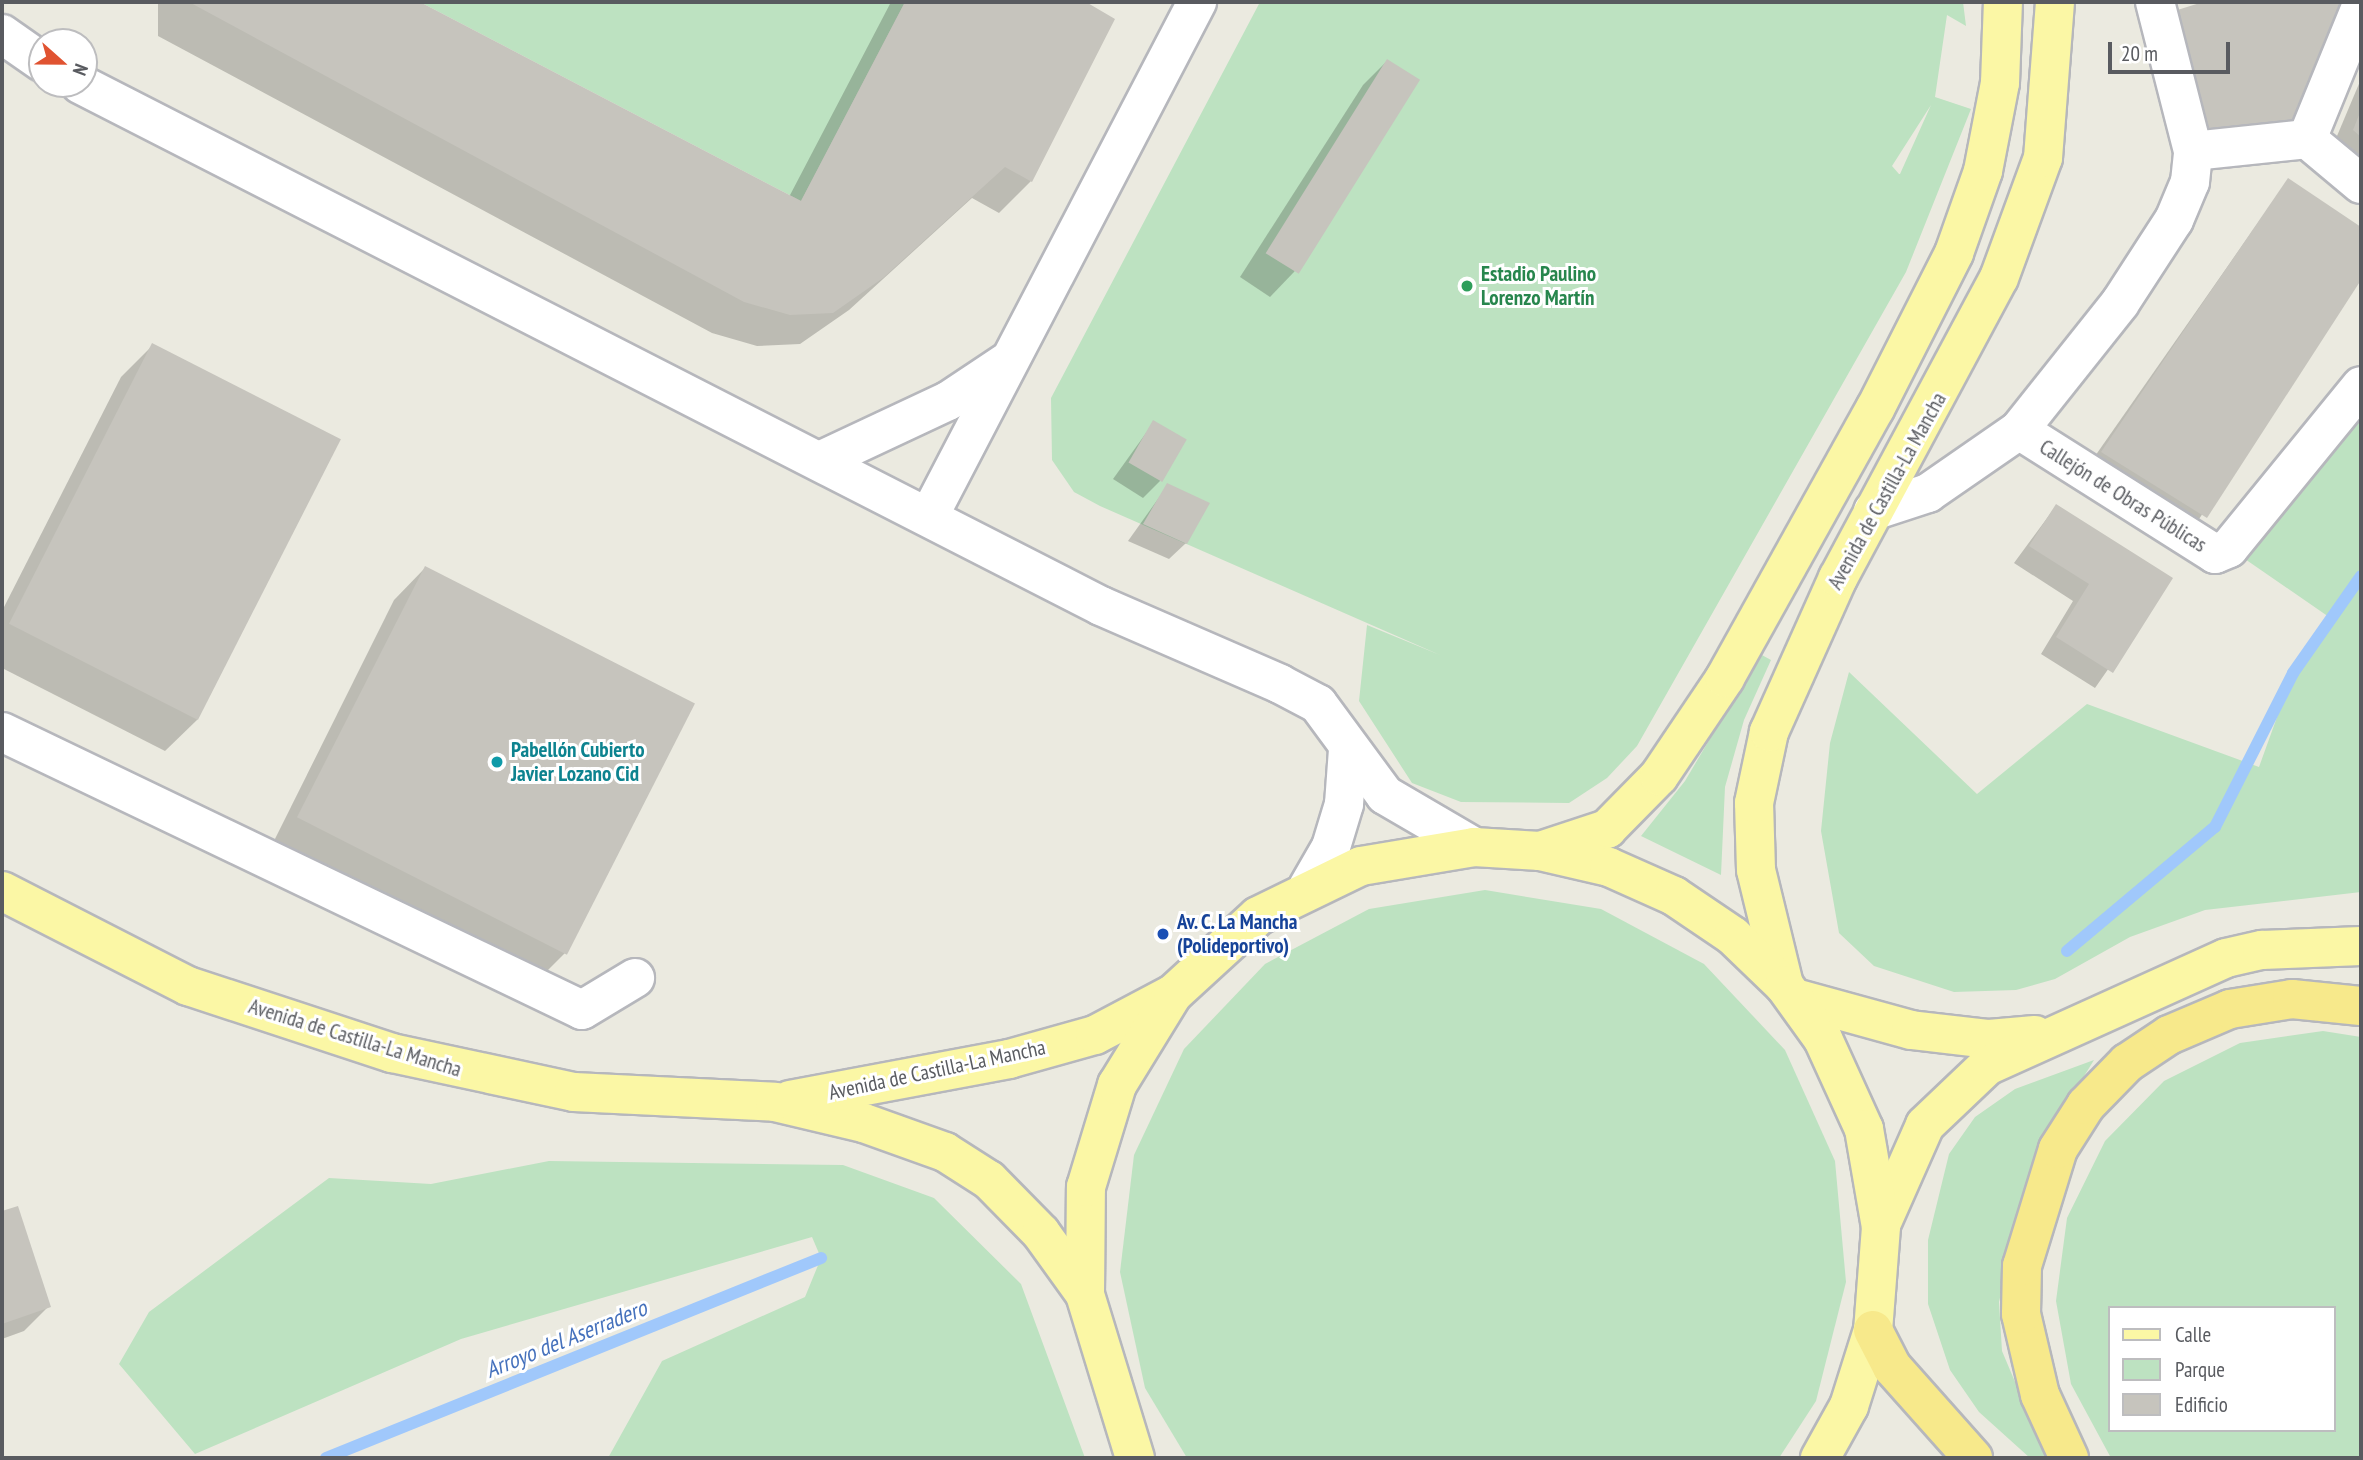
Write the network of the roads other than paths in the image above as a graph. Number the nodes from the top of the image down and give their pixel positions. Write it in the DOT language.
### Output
graph roads {
  1 [pos="1197,2"];
  2 [pos="2003,2"];
  3 [pos="2055,2"];
  4 [pos="2155,2"];
  5 [pos="2361,6"];
  6 [pos="2,34"];
  7 [pos="28,52"];
  8 [pos="98,93"];
  9 [pos="2307,139"];
  10 [pos="2193,151"];
  11 [pos="2361,184"];
  12 [pos="1005,363"];
  13 [pos="2361,386"];
  14 [pos="2019,430"];
  15 [pos="822,460"];
  16 [pos="1873,511"];
  17 [pos="929,516"];
  18 [pos="2,732"];
  19 [pos="1348,750"];
  20 [pos="1474,847"];
  21 [pos="1540,851"];
  22 [pos="1308,887"];
  23 [pos="2,891"];
  24 [pos="2361,946"];
  25 [pos="635,978"];
  26 [pos="1789,991"];
  27 [pos="1173,994"];
  28 [pos="2361,1006"];
  29 [pos="2068,1031"];
  30 [pos="775,1102"];
  31 [pos="1881,1227"];
  32 [pos="1085,1294"];
  33 [pos="1873,1330"];
  34 [pos="1135,1458"];
  35 [pos="1820,1458"];
  36 [pos="1973,1458"];
  37 [pos="2069,1458"];
  1 -- 12 [label="street"];
  2 -- 21 [label="main road"];
  3 -- 16 [label="main road, Avenida de Castilla-La Mancha"];
  4 -- 10 [label="street"];
  5 -- 9 [label="street"];
  6 -- 7 [label="street"];
  8 -- 15 [label="street"];
  9 -- 10 [label="street"];
  9 -- 11 [label="street"];
  10 -- 14 [label="street"];
  12 -- 15 [label="street"];
  12 -- 17 [label="street"];
  13 -- 14 [label="street, Callejón de Obras Públicas"];
  14 -- 16 [label="street"];
  15 -- 17 [label="street"];
  16 -- 26 [label="main road, Avenida de Castilla-La Mancha"];
  17 -- 19 [label="street"];
  18 -- 25 [label="street"];
  19 -- 20 [label="street"];
  19 -- 22 [label="street"];
  20 -- 21 [label="main road"];
  20 -- 22 [label="main road"];
  21 -- 26 [label="main road"];
  22 -- 27 [label="main road"];
  23 -- 30 [label="main road, Avenida de Castilla-La Mancha"];
  24 -- 29 [label="main road"];
  26 -- 29 [label="main road"];
  26 -- 31 [label="main road"];
  27 -- 30 [label="main road, Avenida de Castilla-La Mancha"];
  27 -- 32 [label="main road"];
  28 -- 37 [label="highway"];
  29 -- 31 [label="main road"];
  30 -- 32 [label="main road, Avenida de Castilla-La Mancha"];
  31 -- 33 [label="main road"];
  32 -- 34 [label="main road"];
  33 -- 35 [label="main road"];
  33 -- 36 [label="highway"];
}
